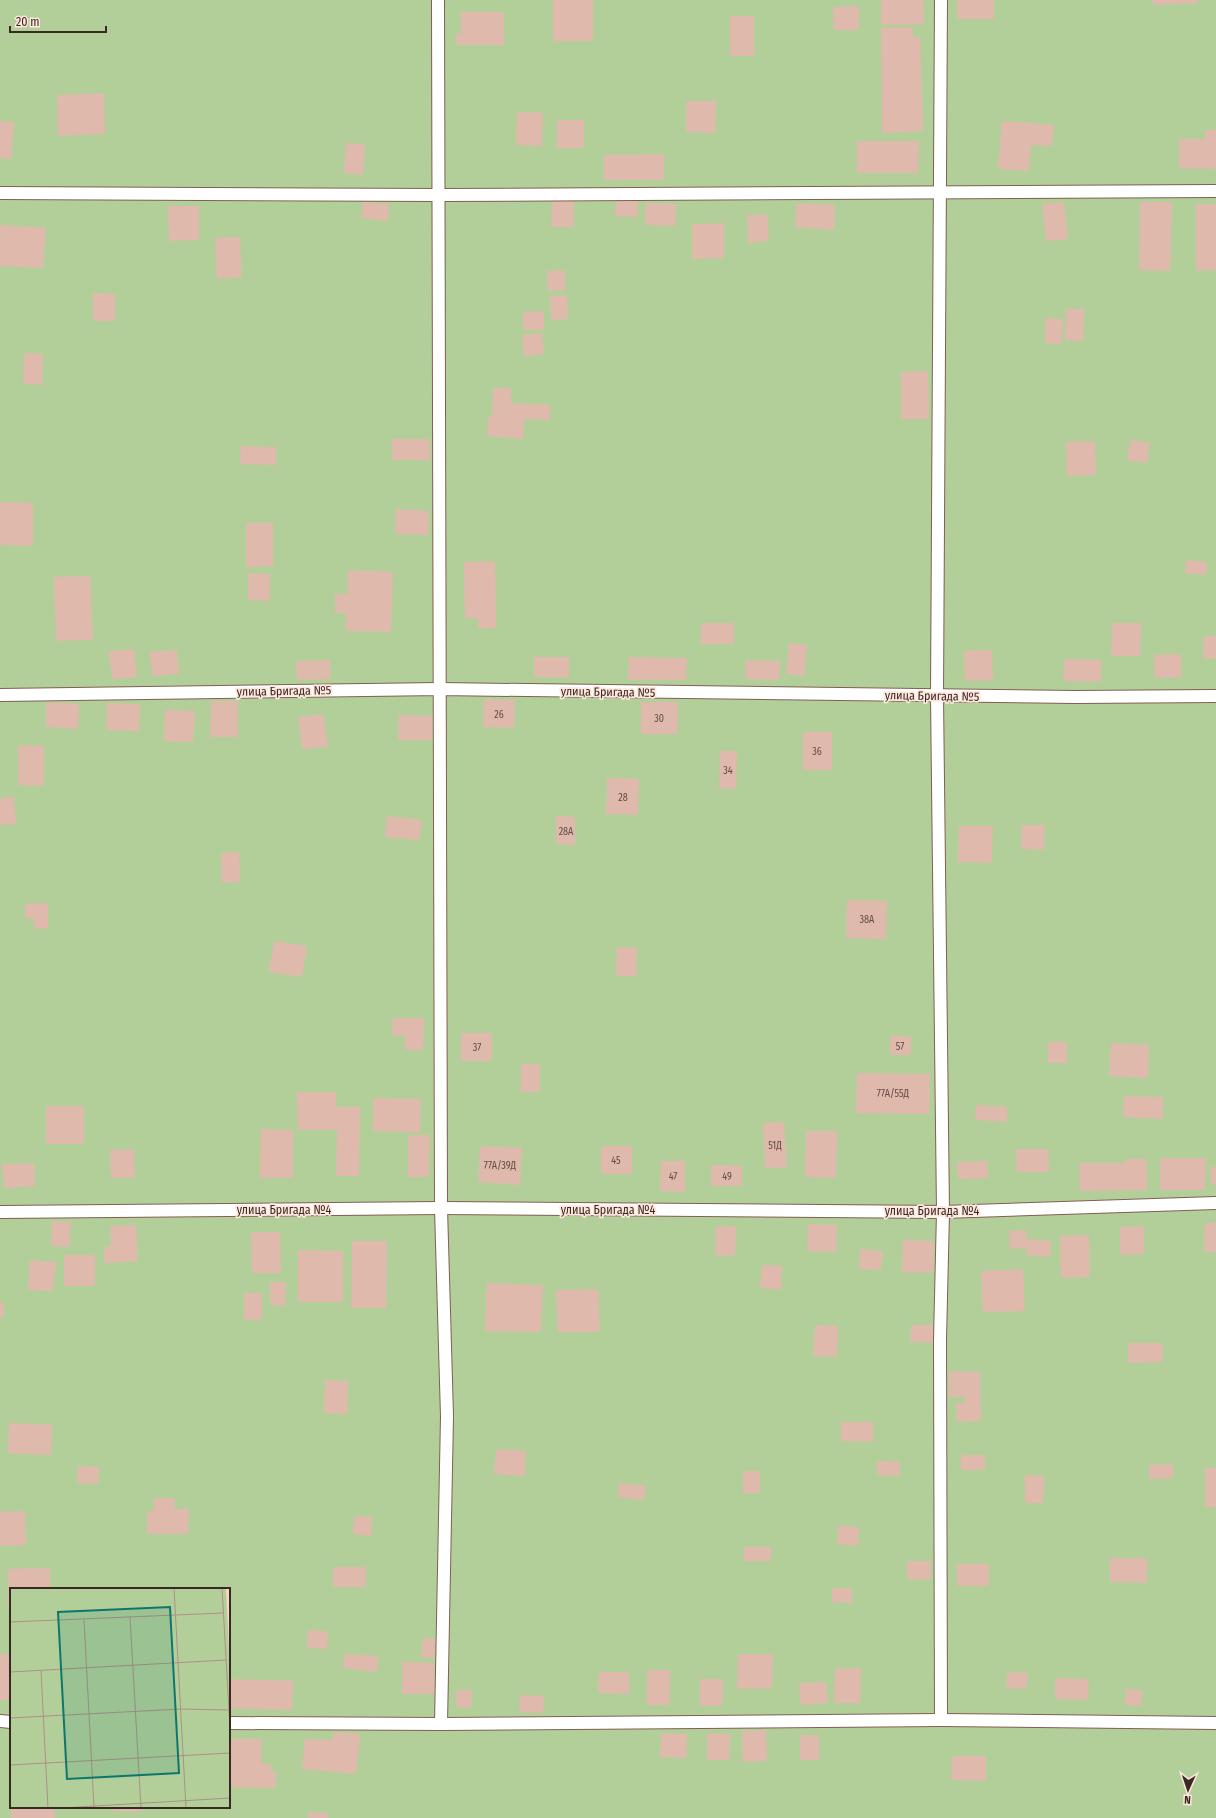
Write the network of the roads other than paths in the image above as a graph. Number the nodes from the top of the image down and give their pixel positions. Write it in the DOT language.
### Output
graph roads {
  1 [pos="438,0"];
  2 [pos="941,0"];
  3 [pos="1216,191"];
  4 [pos="0,193"];
  5 [pos="940,193"];
  6 [pos="439,195"];
  7 [pos="440,690"];
  8 [pos="0,695"];
  9 [pos="937,696"];
  10 [pos="1216,696"];
  11 [pos="1216,1204"];
  12 [pos="441,1208"];
  13 [pos="0,1212"];
  14 [pos="943,1212"];
  15 [pos="941,1720"];
  16 [pos="230,1723"];
  17 [pos="1216,1723"];
  18 [pos="441,1724"];
  1 -- 6 [label="lane"];
  2 -- 5 [label="lane"];
  3 -- 5 [label="lane"];
  4 -- 6 [label="lane"];
  5 -- 6 [label="lane"];
  5 -- 9 [label="lane"];
  6 -- 7 [label="lane"];
  7 -- 8 [label="lane, улица Бригада №5"];
  7 -- 9 [label="lane, улица Бригада №5"];
  7 -- 12 [label="lane"];
  9 -- 10 [label="lane, улица Бригада №5"];
  9 -- 14 [label="lane"];
  11 -- 14 [label="lane, улица Бригада №4"];
  12 -- 13 [label="lane, улица Бригада №4"];
  12 -- 14 [label="lane, улица Бригада №4"];
  12 -- 18 [label="lane"];
  14 -- 15 [label="lane"];
  15 -- 17 [label="lane"];
  15 -- 18 [label="lane"];
  16 -- 18 [label="lane"];
}
